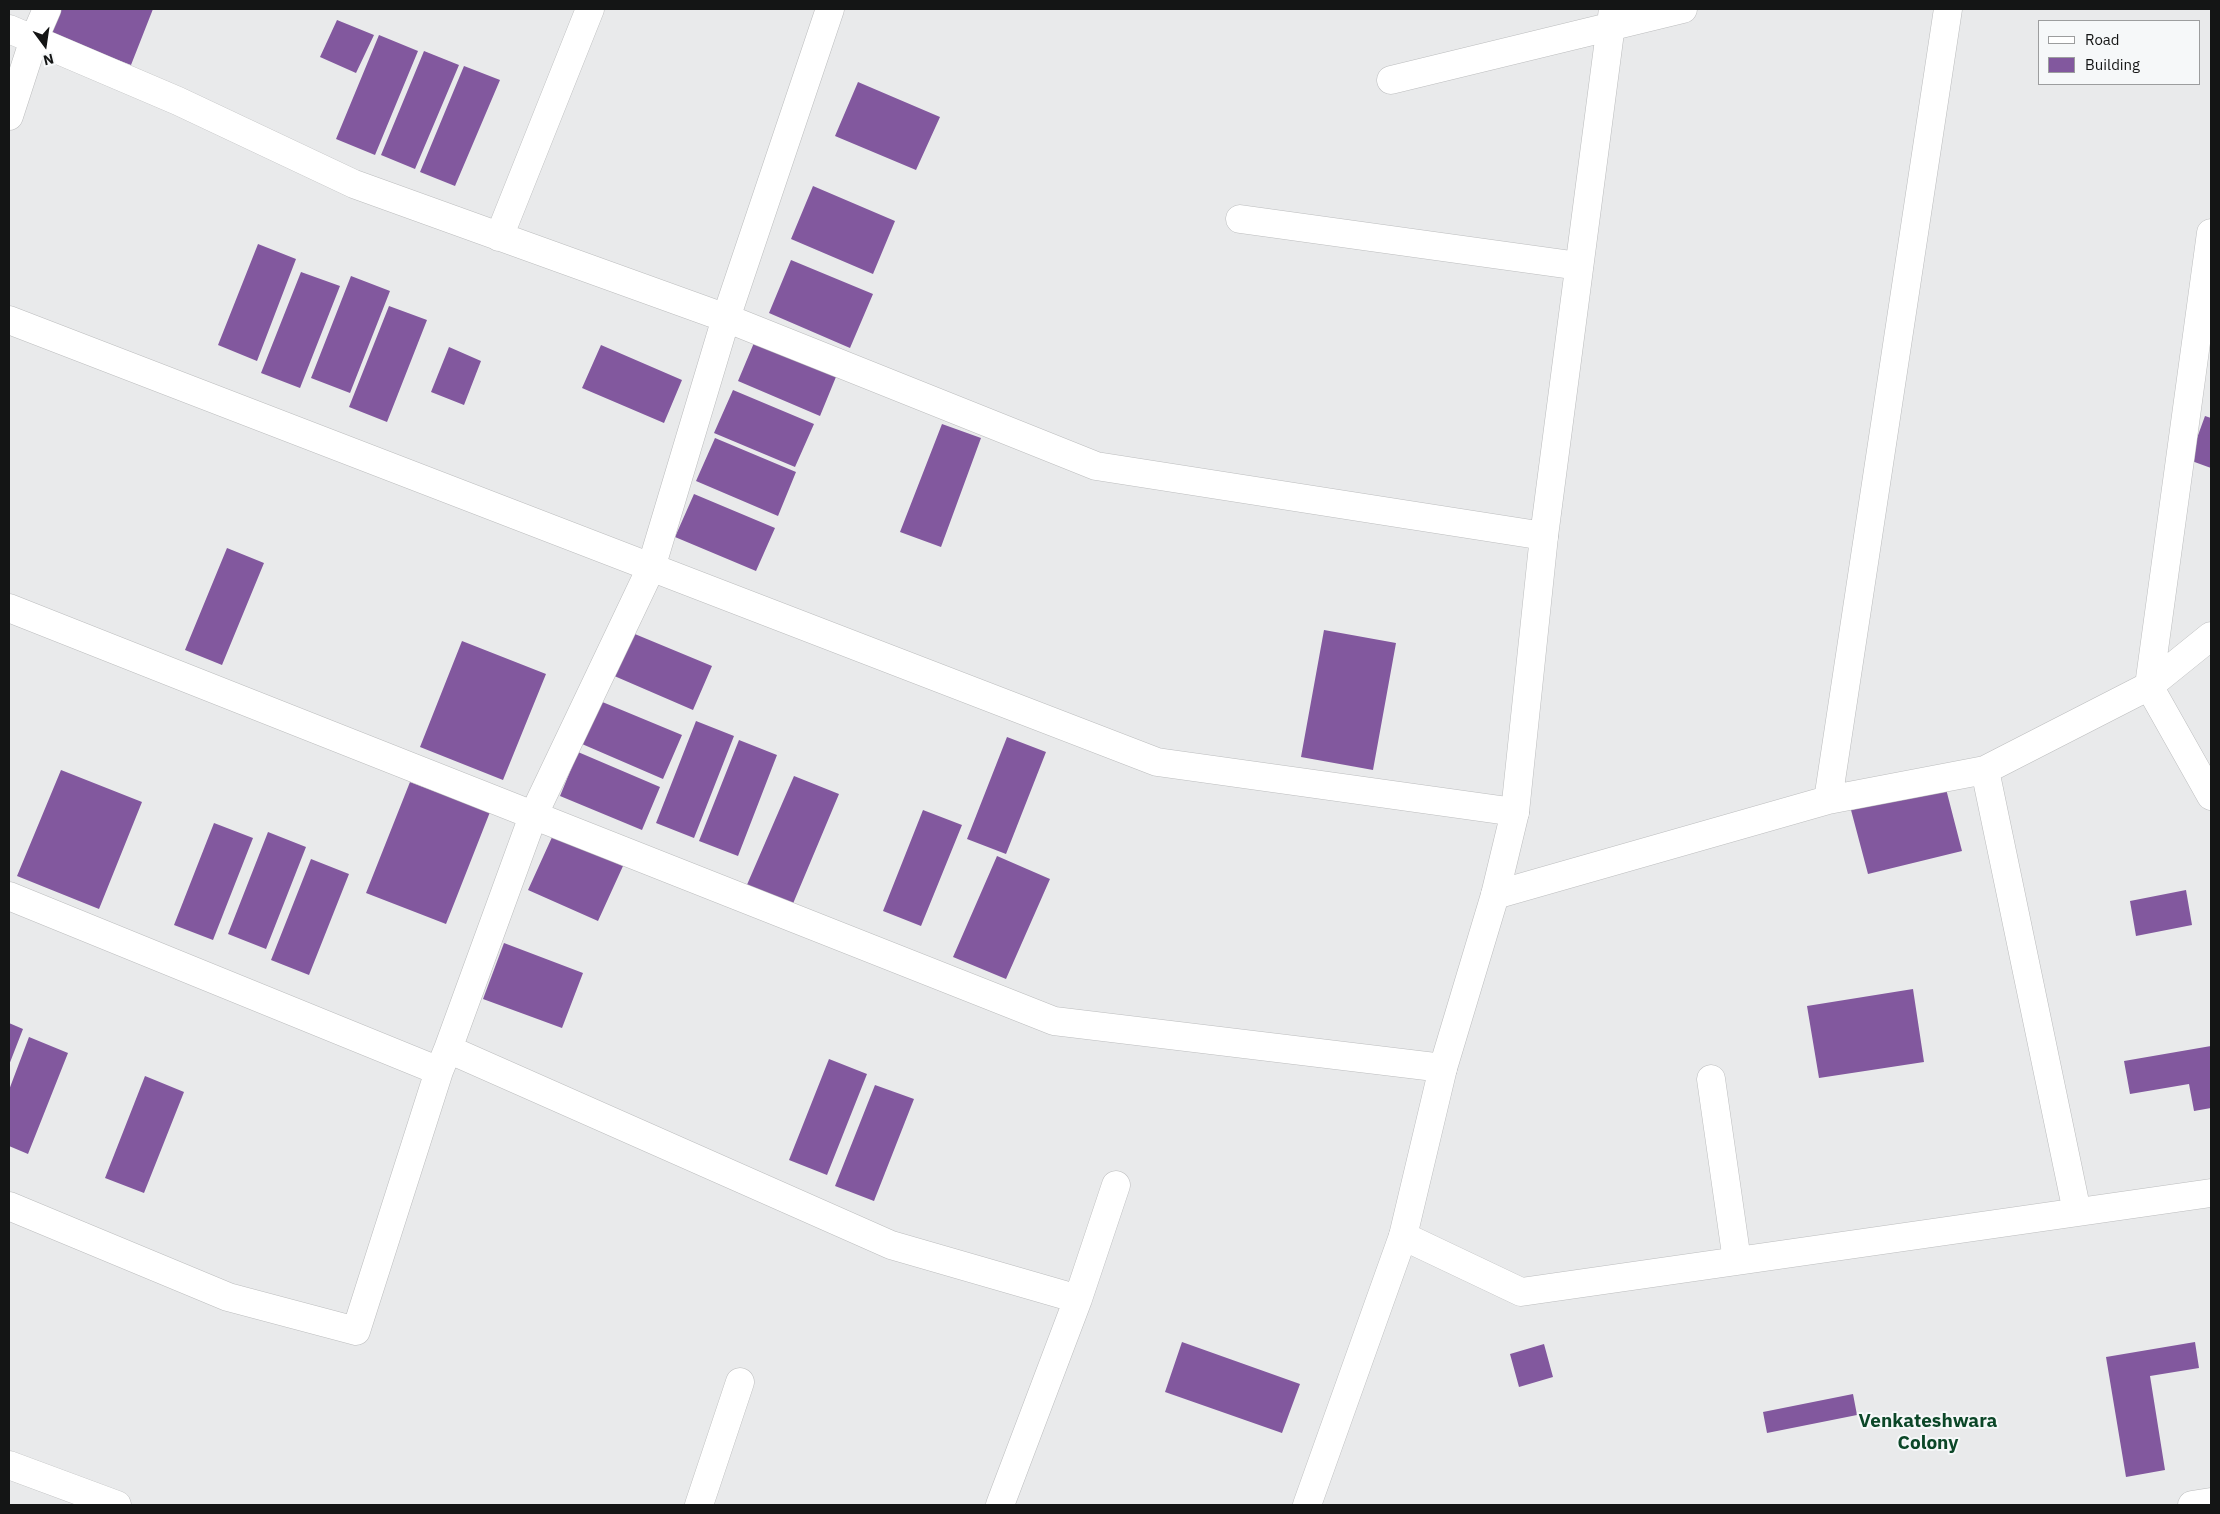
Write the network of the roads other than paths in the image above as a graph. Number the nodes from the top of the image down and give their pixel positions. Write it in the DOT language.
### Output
graph roads {
  1 [pos="47,9"];
  2 [pos="590,9"];
  3 [pos="830,9"];
  4 [pos="1683,9"];
  5 [pos="1948,9"];
  6 [pos="1612,18"];
  7 [pos="9,29"];
  8 [pos="34,39"];
  9 [pos="1391,80"];
  10 [pos="9,116"];
  11 [pos="1240,219"];
  12 [pos="2211,233"];
  13 [pos="499,237"];
  14 [pos="1579,266"];
  15 [pos="726,318"];
  16 [pos="9,320"];
  17 [pos="1544,536"];
  18 [pos="651,568"];
  19 [pos="9,608"];
  20 [pos="2211,636"];
  21 [pos="2149,686"];
  22 [pos="1985,770"];
  23 [pos="2211,796"];
  24 [pos="1828,800"];
  25 [pos="1515,812"];
  26 [pos="533,816"];
  27 [pos="1495,895"];
  28 [pos="9,896"];
  29 [pos="443,1060"];
  30 [pos="1443,1068"];
  31 [pos="1711,1079"];
  32 [pos="1116,1185"];
  33 [pos="2211,1192"];
  34 [pos="9,1206"];
  35 [pos="2077,1212"];
  36 [pos="1402,1236"];
  37 [pos="1737,1261"];
  38 [pos="1078,1299"];
  39 [pos="740,1382"];
  40 [pos="9,1465"];
  41 [pos="2211,1502"];
  42 [pos="117,1505"];
  43 [pos="698,1505"];
  44 [pos="1000,1505"];
  45 [pos="1307,1505"];
  46 [pos="2192,1505"];
  1 -- 8 [label="street"];
  2 -- 13 [label="street"];
  3 -- 15 [label="street"];
  4 -- 6 [label="street"];
  5 -- 24 [label="street"];
  6 -- 9 [label="street"];
  6 -- 14 [label="street"];
  7 -- 8 [label="street"];
  8 -- 10 [label="street"];
  8 -- 13 [label="street"];
  11 -- 14 [label="street"];
  12 -- 21 [label="street"];
  13 -- 15 [label="street"];
  14 -- 17 [label="street"];
  15 -- 17 [label="street"];
  15 -- 18 [label="street"];
  16 -- 18 [label="street"];
  17 -- 25 [label="street"];
  18 -- 25 [label="street"];
  18 -- 26 [label="street"];
  19 -- 26 [label="street"];
  20 -- 21 [label="street"];
  21 -- 22 [label="street"];
  21 -- 23 [label="street"];
  22 -- 24 [label="street"];
  22 -- 35 [label="street"];
  24 -- 27 [label="street"];
  25 -- 27 [label="street"];
  26 -- 29 [label="street"];
  26 -- 30 [label="street"];
  27 -- 30 [label="street"];
  28 -- 29 [label="street"];
  29 -- 34 [label="street"];
  29 -- 38 [label="street"];
  30 -- 36 [label="street"];
  31 -- 37 [label="street"];
  32 -- 38 [label="street"];
  33 -- 35 [label="street"];
  35 -- 37 [label="street"];
  36 -- 37 [label="street"];
  36 -- 45 [label="street"];
  38 -- 44 [label="street"];
  39 -- 43 [label="street"];
  40 -- 42 [label="street"];
  41 -- 46 [label="street"];
}
